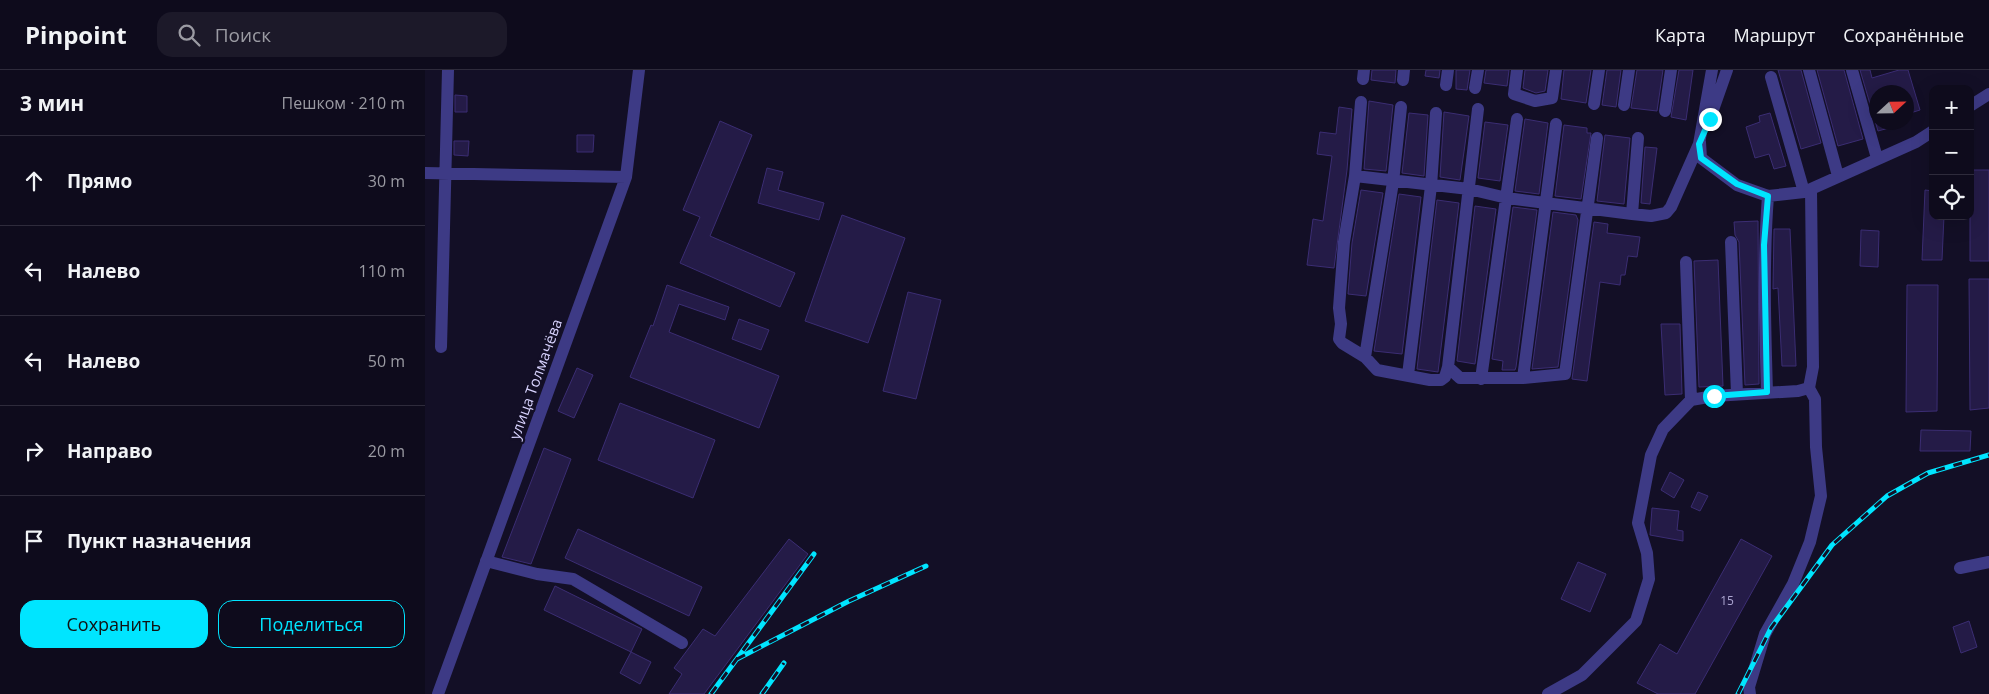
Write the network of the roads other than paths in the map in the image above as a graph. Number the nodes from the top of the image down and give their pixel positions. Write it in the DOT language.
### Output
graph roads {
  1 [pos="448,70"];
  2 [pos="639,70"];
  3 [pos="1448,70"];
  4 [pos="1477,70"];
  5 [pos="1517,70"];
  6 [pos="1556,70"];
  7 [pos="1599,70"];
  8 [pos="1629,70"];
  9 [pos="1671,70"];
  10 [pos="1712,70"];
  11 [pos="1727,70"];
  12 [pos="1809,70"];
  13 [pos="1852,70"];
  14 [pos="1771,77"];
  15 [pos="1446,85"];
  16 [pos="1475,88"];
  17 [pos="1989,94"];
  18 [pos="1361,102"];
  19 [pos="1974,103"];
  20 [pos="1594,104"];
  21 [pos="1624,105"];
  22 [pos="1401,108"];
  23 [pos="1478,109"];
  24 [pos="1665,112"];
  25 [pos="1437,113"];
  26 [pos="1517,119"];
  27 [pos="1556,124"];
  28 [pos="1929,134"];
  29 [pos="1597,138"];
  30 [pos="1638,138"];
  31 [pos="1699,144"];
  32 [pos="1877,158"];
  33 [pos="425,173"];
  34 [pos="445,174"];
  35 [pos="1355,176"];
  36 [pos="1838,176"];
  37 [pos="626,177"];
  38 [pos="1393,182"];
  39 [pos="1431,186"];
  40 [pos="1469,189"];
  41 [pos="1807,190"];
  42 [pos="1768,196"];
  43 [pos="1507,198"];
  44 [pos="1547,202"];
  45 [pos="1588,208"];
  46 [pos="1632,214"];
  47 [pos="1731,242"];
  48 [pos="1686,262"];
  49 [pos="441,347"];
  50 [pos="1365,356"];
  51 [pos="1448,367"];
  52 [pos="1408,375"];
  53 [pos="1523,378"];
  54 [pos="1481,379"];
  55 [pos="1809,388"];
  56 [pos="1767,392"];
  57 [pos="1737,394"];
  58 [pos="1691,400"];
  59 [pos="486,561"];
  60 [pos="1989,562"];
  61 [pos="1960,568"];
  62 [pos="682,643"];
  63 [pos="438,694"];
  64 [pos="1548,694"];
  65 [pos="1750,694"];
  1 -- 34 [label="street"];
  2 -- 37 [label="street, улица Толмачёва"];
  3 -- 15 [label="street"];
  4 -- 16 [label="street"];
  5 -- 6 [label="street"];
  7 -- 20 [label="street"];
  8 -- 21 [label="street"];
  9 -- 24 [label="street"];
  10 -- 31 [label="street"];
  11 -- 31 [label="street"];
  12 -- 36 [label="street"];
  13 -- 32 [label="street"];
  14 -- 41 [label="street"];
  17 -- 19 [label="street"];
  18 -- 35 [label="street"];
  22 -- 38 [label="street"];
  23 -- 40 [label="street"];
  25 -- 39 [label="street"];
  26 -- 43 [label="street"];
  27 -- 44 [label="street"];
  28 -- 32 [label="street"];
  29 -- 45 [label="street"];
  30 -- 46 [label="street"];
  31 -- 42 [label="street"];
  31 -- 46 [label="street"];
  32 -- 36 [label="street"];
  33 -- 34 [label="street"];
  34 -- 37 [label="street"];
  34 -- 49 [label="street"];
  35 -- 38 [label="street"];
  35 -- 50 [label="street"];
  36 -- 41 [label="street"];
  37 -- 59 [label="street, улица Толмачёва"];
  38 -- 39 [label="street"];
  38 -- 50 [label="street"];
  39 -- 40 [label="street"];
  39 -- 52 [label="street"];
  40 -- 43 [label="street"];
  40 -- 51 [label="street"];
  41 -- 42 [label="street"];
  41 -- 55 [label="street"];
  42 -- 56 [label="street"];
  43 -- 44 [label="street"];
  43 -- 54 [label="street"];
  44 -- 45 [label="street"];
  44 -- 53 [label="street"];
  45 -- 46 [label="street"];
  45 -- 53 [label="street"];
  47 -- 57 [label="street"];
  48 -- 58 [label="street"];
  50 -- 52 [label="street"];
  51 -- 52 [label="street"];
  51 -- 54 [label="street"];
  53 -- 54 [label="street"];
  55 -- 56 [label="street"];
  55 -- 65 [label="street"];
  56 -- 57 [label="street"];
  57 -- 58 [label="street"];
  58 -- 64 [label="street"];
  59 -- 62 [label="street"];
  59 -- 63 [label="street, улица Толмачёва"];
  60 -- 61 [label="street"];
}
